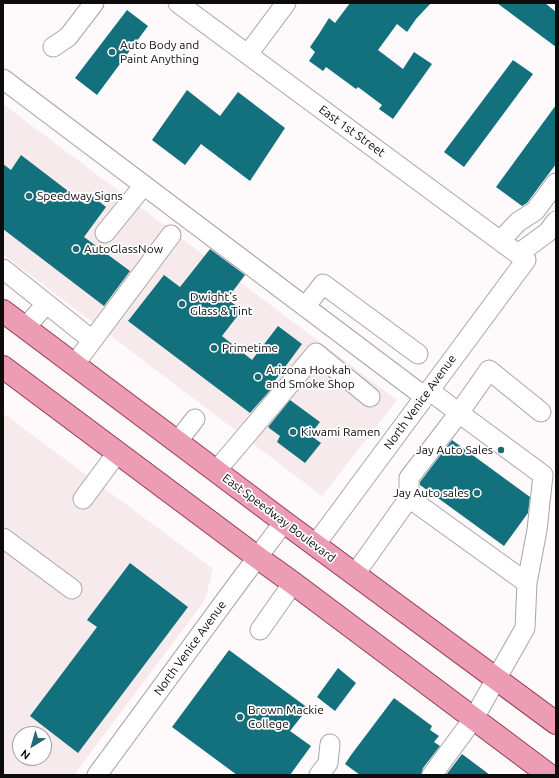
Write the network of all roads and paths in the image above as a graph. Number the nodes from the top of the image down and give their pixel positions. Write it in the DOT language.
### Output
graph roads {
  1 [pos="94,3"];
  2 [pos="178,3"];
  3 [pos="286,3"];
  4 [pos="53,47"];
  5 [pos="248,54"];
  6 [pos="3,79"];
  7 [pos="556,183"];
  8 [pos="144,185"];
  9 [pos="556,221"];
  10 [pos="105,233"];
  11 [pos="171,234"];
  12 [pos="500,241"];
  13 [pos="522,257"];
  14 [pos="3,269"];
  15 [pos="46,304"];
  16 [pos="305,307"];
  17 [pos="3,312"];
  18 [pos="25,328"];
  19 [pos="92,340"];
  20 [pos="418,354"];
  21 [pos="74,365"];
  22 [pos="3,367"];
  23 [pos="427,393"];
  24 [pos="370,397"];
  25 [pos="541,412"];
  26 [pos="459,413"];
  27 [pos="195,419"];
  28 [pos="177,442"];
  29 [pos="117,453"];
  30 [pos="216,471"];
  31 [pos="409,498"];
  32 [pos="83,499"];
  33 [pos="284,522"];
  34 [pos="3,538"];
  35 [pos="316,545"];
  36 [pos="257,558"];
  37 [pos="355,574"];
  38 [pos="293,583"];
  39 [pos="527,583"];
  40 [pos="72,589"];
  41 [pos="260,630"];
  42 [pos="496,678"];
  43 [pos="474,718"];
  44 [pos="556,723"];
  45 [pos="330,744"];
  46 [pos="323,774"];
  47 [pos="97,775"];
  48 [pos="432,775"];
  49 [pos="549,775"];
  1 -- 4 [label="street"];
  2 -- 5 [label="street, East 1st Street"];
  3 -- 5 [label="street"];
  5 -- 12 [label="street, East 1st Street"];
  6 -- 8 [label="street"];
  7 -- 12 [label="street"];
  8 -- 10 [label="street"];
  8 -- 16 [label="street"];
  9 -- 13 [label="street, North Venice Avenue"];
  11 -- 19 [label="street"];
  12 -- 13 [label="street, East 1st Street"];
  13 -- 23 [label="street, North Venice Avenue"];
  14 -- 15 [label="street"];
  15 -- 18 [label="street"];
  15 -- 19 [label="street"];
  16 -- 20 [label="street"];
  16 -- 23 [label="street"];
  17 -- 18 [label="main road, East Speedway Boulevard"];
  18 -- 21 [label="main road, East Speedway Boulevard"];
  19 -- 21 [label="street"];
  21 -- 28 [label="main road, East Speedway Boulevard"];
  22 -- 29 [label="main road"];
  23 -- 26 [label="street"];
  23 -- 35 [label="street, North Venice Avenue"];
  24 -- 30 [label="street"];
  25 -- 26 [label="street"];
  26 -- 31 [label="street"];
  26 -- 39 [label="street"];
  27 -- 28 [label="street"];
  28 -- 30 [label="main road, East Speedway Boulevard"];
  29 -- 32 [label="street"];
  29 -- 36 [label="main road"];
  30 -- 33 [label="main road, East Speedway Boulevard"];
  31 -- 37 [label="street"];
  31 -- 39 [label="street"];
  33 -- 35 [label="main road, East Speedway Boulevard"];
  33 -- 36 [label="street, North Venice Avenue"];
  34 -- 40 [label="street"];
  35 -- 37 [label="main road, East Speedway Boulevard"];
  36 -- 38 [label="main road"];
  36 -- 47 [label="street, North Venice Avenue"];
  37 -- 42 [label="main road, East Speedway Boulevard"];
  38 -- 41 [label="street"];
  38 -- 43 [label="main road"];
  39 -- 42 [label="street"];
  42 -- 43 [label="street"];
  42 -- 44 [label="main road, East Speedway Boulevard"];
  43 -- 48 [label="street"];
  43 -- 49 [label="main road"];
  45 -- 46 [label="street"];
}
